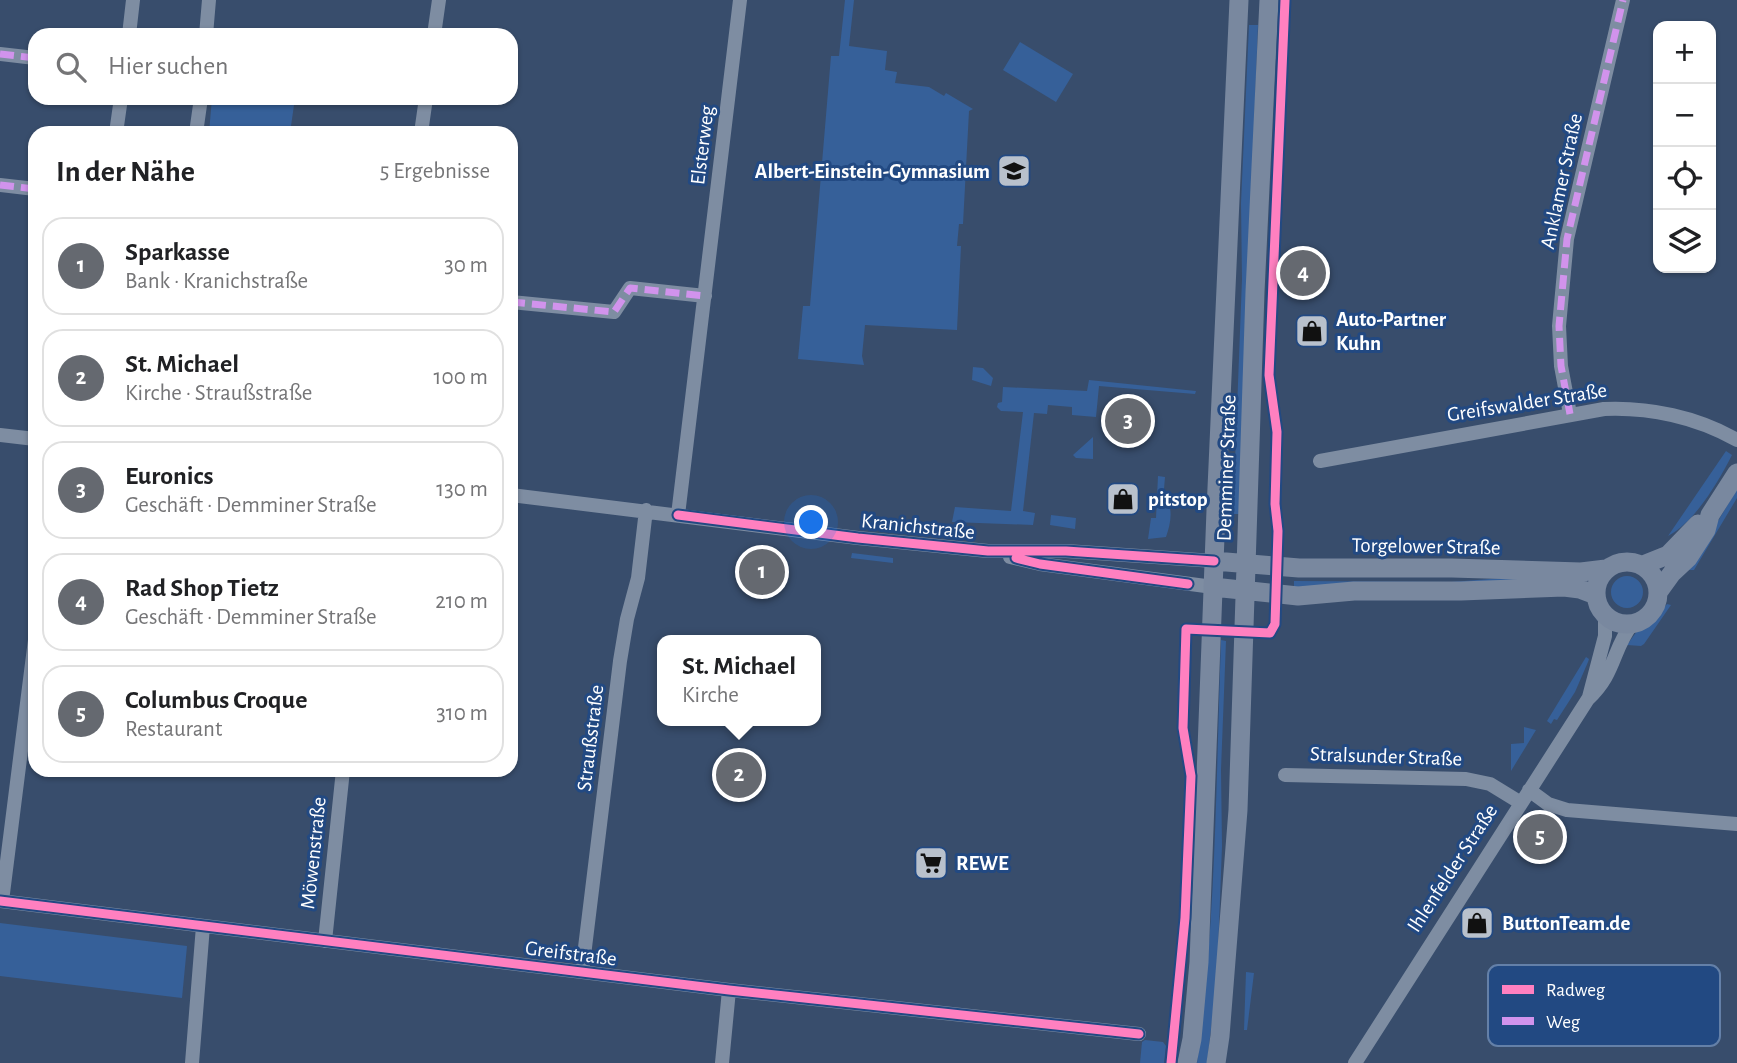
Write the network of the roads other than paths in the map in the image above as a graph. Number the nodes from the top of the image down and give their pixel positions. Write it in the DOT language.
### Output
graph roads {
  1 [pos="133,0"];
  2 [pos="209,0"];
  3 [pos="439,0"];
  4 [pos="740,0"];
  5 [pos="1239,0"];
  6 [pos="1269,0"];
  7 [pos="1623,0"];
  8 [pos="130,28"];
  9 [pos="207,28"];
  10 [pos="435,28"];
  11 [pos="0,54"];
  12 [pos="28,57"];
  13 [pos="120,105"];
  14 [pos="200,105"];
  15 [pos="425,105"];
  16 [pos="117,126"];
  17 [pos="197,126"];
  18 [pos="422,126"];
  19 [pos="0,185"];
  20 [pos="28,188"];
  21 [pos="705,296"];
  22 [pos="518,303"];
  23 [pos="1570,414"];
  24 [pos="0,435"];
  25 [pos="28,438"];
  26 [pos="1737,440"];
  27 [pos="1320,461"];
  28 [pos="1737,473"];
  29 [pos="518,496"];
  30 [pos="646,510"];
  31 [pos="678,515"];
  32 [pos="1710,515"];
  33 [pos="988,551"];
  34 [pos="1214,561"];
  35 [pos="1246,563"];
  36 [pos="1643,565"];
  37 [pos="1606,569"];
  38 [pos="1213,587"];
  39 [pos="1245,590"];
  40 [pos="1658,591"];
  41 [pos="1595,595"];
  42 [pos="1605,615"];
  43 [pos="1632,624"];
  44 [pos="28,694"];
  45 [pos="1588,699"];
  46 [pos="1285,775"];
  47 [pos="342,777"];
  48 [pos="1529,790"];
  49 [pos="1521,803"];
  50 [pos="1737,824"];
  51 [pos="1,901"];
  52 [pos="203,926"];
  53 [pos="325,941"];
  54 [pos="582,972"];
  55 [pos="729,990"];
  56 [pos="1139,1034"];
  57 [pos="192,1063"];
  58 [pos="722,1063"];
  59 [pos="1187,1063"];
  60 [pos="1216,1063"];
  61 [pos="1355,1063"];
  1 -- 8 [label="street"];
  2 -- 9 [label="street"];
  3 -- 10 [label="street"];
  4 -- 21 [label="street, Elsterweg"];
  5 -- 34 [label="main road, Demminer Straße"];
  6 -- 35 [label="main road, Demminer Straße"];
  7 -- 23 [label="street, Anklamer Straße"];
  11 -- 12 [label="street"];
  13 -- 16 [label="street"];
  14 -- 17 [label="street"];
  15 -- 18 [label="street"];
  19 -- 20 [label="street"];
  21 -- 22 [label="street"];
  21 -- 31 [label="street, Elsterweg"];
  23 -- 26 [label="street, Greifswalder Straße"];
  23 -- 27 [label="street, Greifswalder Straße"];
  24 -- 25 [label="street"];
  28 -- 32 [label="main road, Ihlenfelder Straße"];
  29 -- 30 [label="street, Kranichstraße"];
  30 -- 31 [label="street, Kranichstraße"];
  30 -- 54 [label="street, Straußstraße"];
  31 -- 33 [label="street, Kranichstraße"];
  32 -- 36 [label="main road, Ihlenfelder Straße"];
  32 -- 40 [label="main road, Ihlenfelder Straße"];
  33 -- 34 [label="street, Kranichstraße"];
  33 -- 38 [label="street, Kranichstraße"];
  34 -- 35 [label="main road, Torgelower Straße"];
  34 -- 38 [label="main road, Demminer Straße"];
  35 -- 37 [label="main road, Torgelower Straße"];
  35 -- 39 [label="main road, Demminer Straße"];
  36 -- 37 [label="main road, Ihlenfelder Straße"];
  36 -- 40 [label="main road"];
  37 -- 41 [label="main road"];
  38 -- 39 [label="main road, Torgelower Straße"];
  38 -- 59 [label="main road, Demminer Straße"];
  39 -- 41 [label="main road, Torgelower Straße"];
  39 -- 60 [label="main road, Demminer Straße"];
  40 -- 43 [label="main road, Ihlenfelder Straße"];
  41 -- 42 [label="main road"];
  42 -- 43 [label="main road"];
  42 -- 45 [label="street, Ihlenfelder Straße"];
  43 -- 45 [label="street, Ihlenfelder Straße"];
  44 -- 51 [label="street"];
  45 -- 48 [label="street, Ihlenfelder Straße"];
  46 -- 49 [label="street, Stralsunder Straße"];
  47 -- 53 [label="street, Möwenstraße"];
  48 -- 49 [label="street, Ihlenfelder Straße"];
  48 -- 50 [label="street"];
  49 -- 61 [label="street, Ihlenfelder Straße"];
  51 -- 52 [label="street, Greifstraße"];
  52 -- 53 [label="street, Greifstraße"];
  52 -- 57 [label="street"];
  53 -- 54 [label="street, Greifstraße"];
  54 -- 55 [label="street, Greifstraße"];
  55 -- 56 [label="street, Greifstraße"];
  55 -- 58 [label="street"];
}
